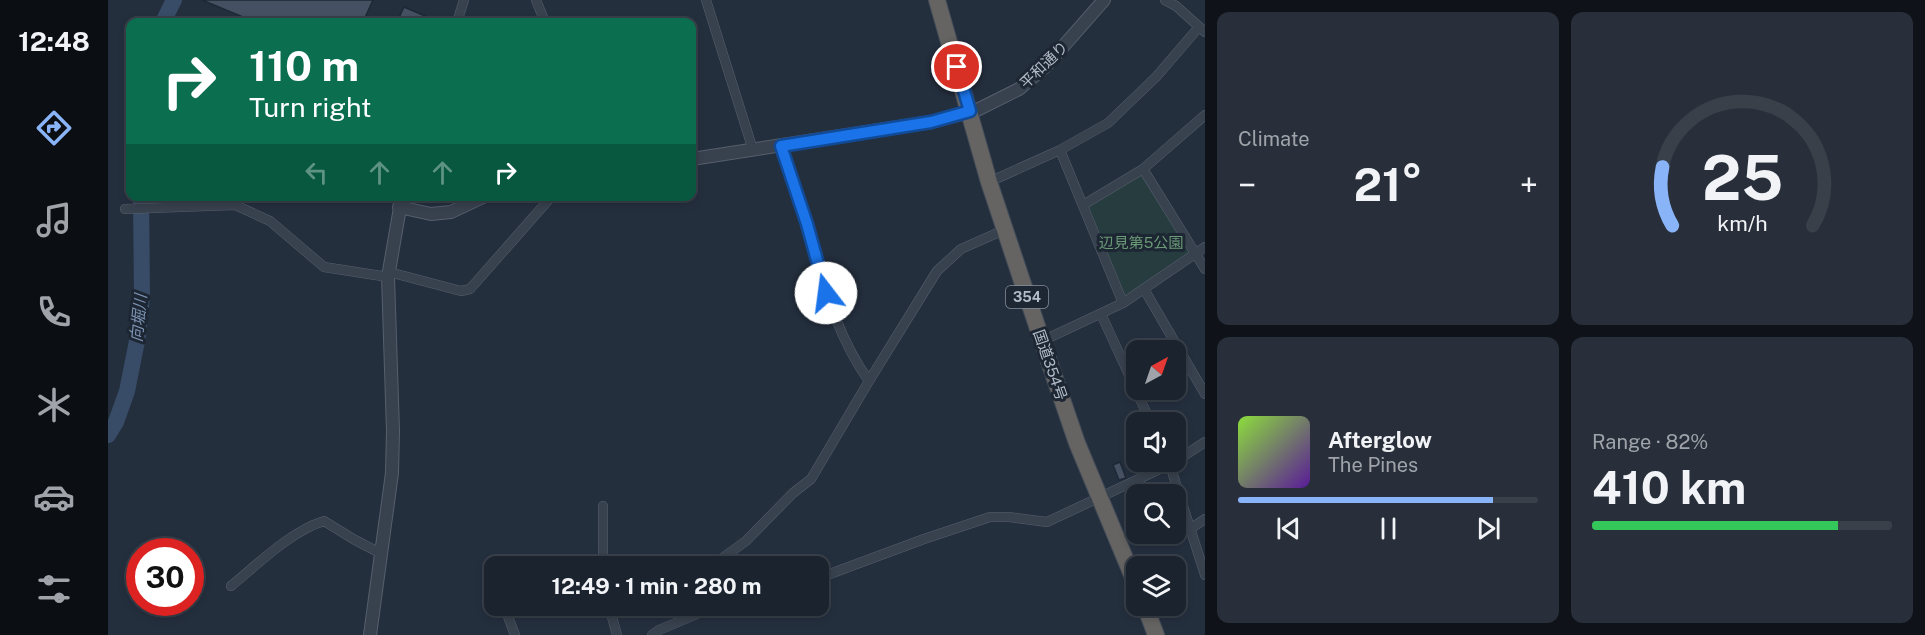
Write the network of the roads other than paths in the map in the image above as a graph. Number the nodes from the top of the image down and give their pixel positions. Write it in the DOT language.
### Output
graph roads {
  1 [pos="464,0"];
  2 [pos="537,0"];
  3 [pos="706,0"];
  4 [pos="937,0"];
  5 [pos="1104,0"];
  6 [pos="1165,0"];
  7 [pos="458,18"];
  8 [pos="544,18"];
  9 [pos="1202,30"];
  10 [pos="970,111"];
  11 [pos="1205,115"];
  12 [pos="781,146"];
  13 [pos="753,150"];
  14 [pos="1060,150"];
  15 [pos="696,158"];
  16 [pos="1143,169"];
  17 [pos="990,182"];
  18 [pos="474,201"];
  19 [pos="548,201"];
  20 [pos="401,202"];
  21 [pos="1083,205"];
  22 [pos="128,209"];
  23 [pos="1004,230"];
  24 [pos="1205,247"];
  25 [pos="1195,254"];
  26 [pos="1205,269"];
  27 [pos="388,274"];
  28 [pos="1144,289"];
  29 [pos="1123,303"];
  30 [pos="1101,314"];
  31 [pos="1042,341"];
  32 [pos="868,381"];
  33 [pos="1205,394"];
  34 [pos="1146,412"];
  35 [pos="1205,442"];
  36 [pos="1186,454"];
  37 [pos="1152,472"];
  38 [pos="1176,472"];
  39 [pos="1100,496"];
  40 [pos="603,506"];
  41 [pos="1205,519"];
  42 [pos="1190,529"];
  43 [pos="380,553"];
  44 [pos="603,556"];
  45 [pos="725,556"];
  46 [pos="1126,560"];
  47 [pos="829,574"];
  48 [pos="1205,575"];
  49 [pos="231,586"];
  50 [pos="507,616"];
  51 [pos="612,616"];
  52 [pos="686,616"];
  53 [pos="1148,616"];
  54 [pos="369,635"];
  55 [pos="514,635"];
  56 [pos="617,635"];
  57 [pos="652,635"];
  58 [pos="1156,635"];
  1 -- 7 [label="street"];
  2 -- 8 [label="street"];
  3 -- 13 [label="street"];
  4 -- 10 [label="highway, 国道354号 / 354"];
  5 -- 10 [label="street, 平和通り"];
  6 -- 9 [label="street"];
  9 -- 14 [label="street"];
  10 -- 12 [label="street, 平和通り"];
  10 -- 17 [label="highway, 国道354号 / 354"];
  11 -- 16 [label="street"];
  12 -- 13 [label="street, 平和通り"];
  12 -- 32 [label="street"];
  13 -- 15 [label="street, 平和通り"];
  14 -- 17 [label="street"];
  14 -- 21 [label="street"];
  16 -- 21 [label="street"];
  16 -- 25 [label="street"];
  17 -- 23 [label="highway, 国道354号 / 354"];
  18 -- 20 [label="street"];
  19 -- 27 [label="street"];
  20 -- 27 [label="street"];
  21 -- 29 [label="street"];
  22 -- 27 [label="street"];
  23 -- 31 [label="highway, 国道354号 / 354"];
  23 -- 32 [label="street"];
  24 -- 25 [label="street"];
  25 -- 26 [label="street"];
  25 -- 28 [label="street"];
  27 -- 43 [label="street"];
  28 -- 29 [label="street"];
  28 -- 33 [label="street"];
  29 -- 30 [label="street"];
  30 -- 31 [label="street"];
  30 -- 34 [label="street"];
  31 -- 39 [label="highway, 国道354号 / 354"];
  32 -- 45 [label="street"];
  35 -- 36 [label="street"];
  37 -- 39 [label="street"];
  38 -- 42 [label="street"];
  39 -- 46 [label="highway, 国道354号 / 354"];
  39 -- 47 [label="street"];
  40 -- 44 [label="street"];
  41 -- 42 [label="street"];
  42 -- 48 [label="street"];
  43 -- 49 [label="street"];
  43 -- 54 [label="street"];
  50 -- 55 [label="street"];
  51 -- 56 [label="street"];
  52 -- 57 [label="street"];
  53 -- 58 [label="highway"];
}
